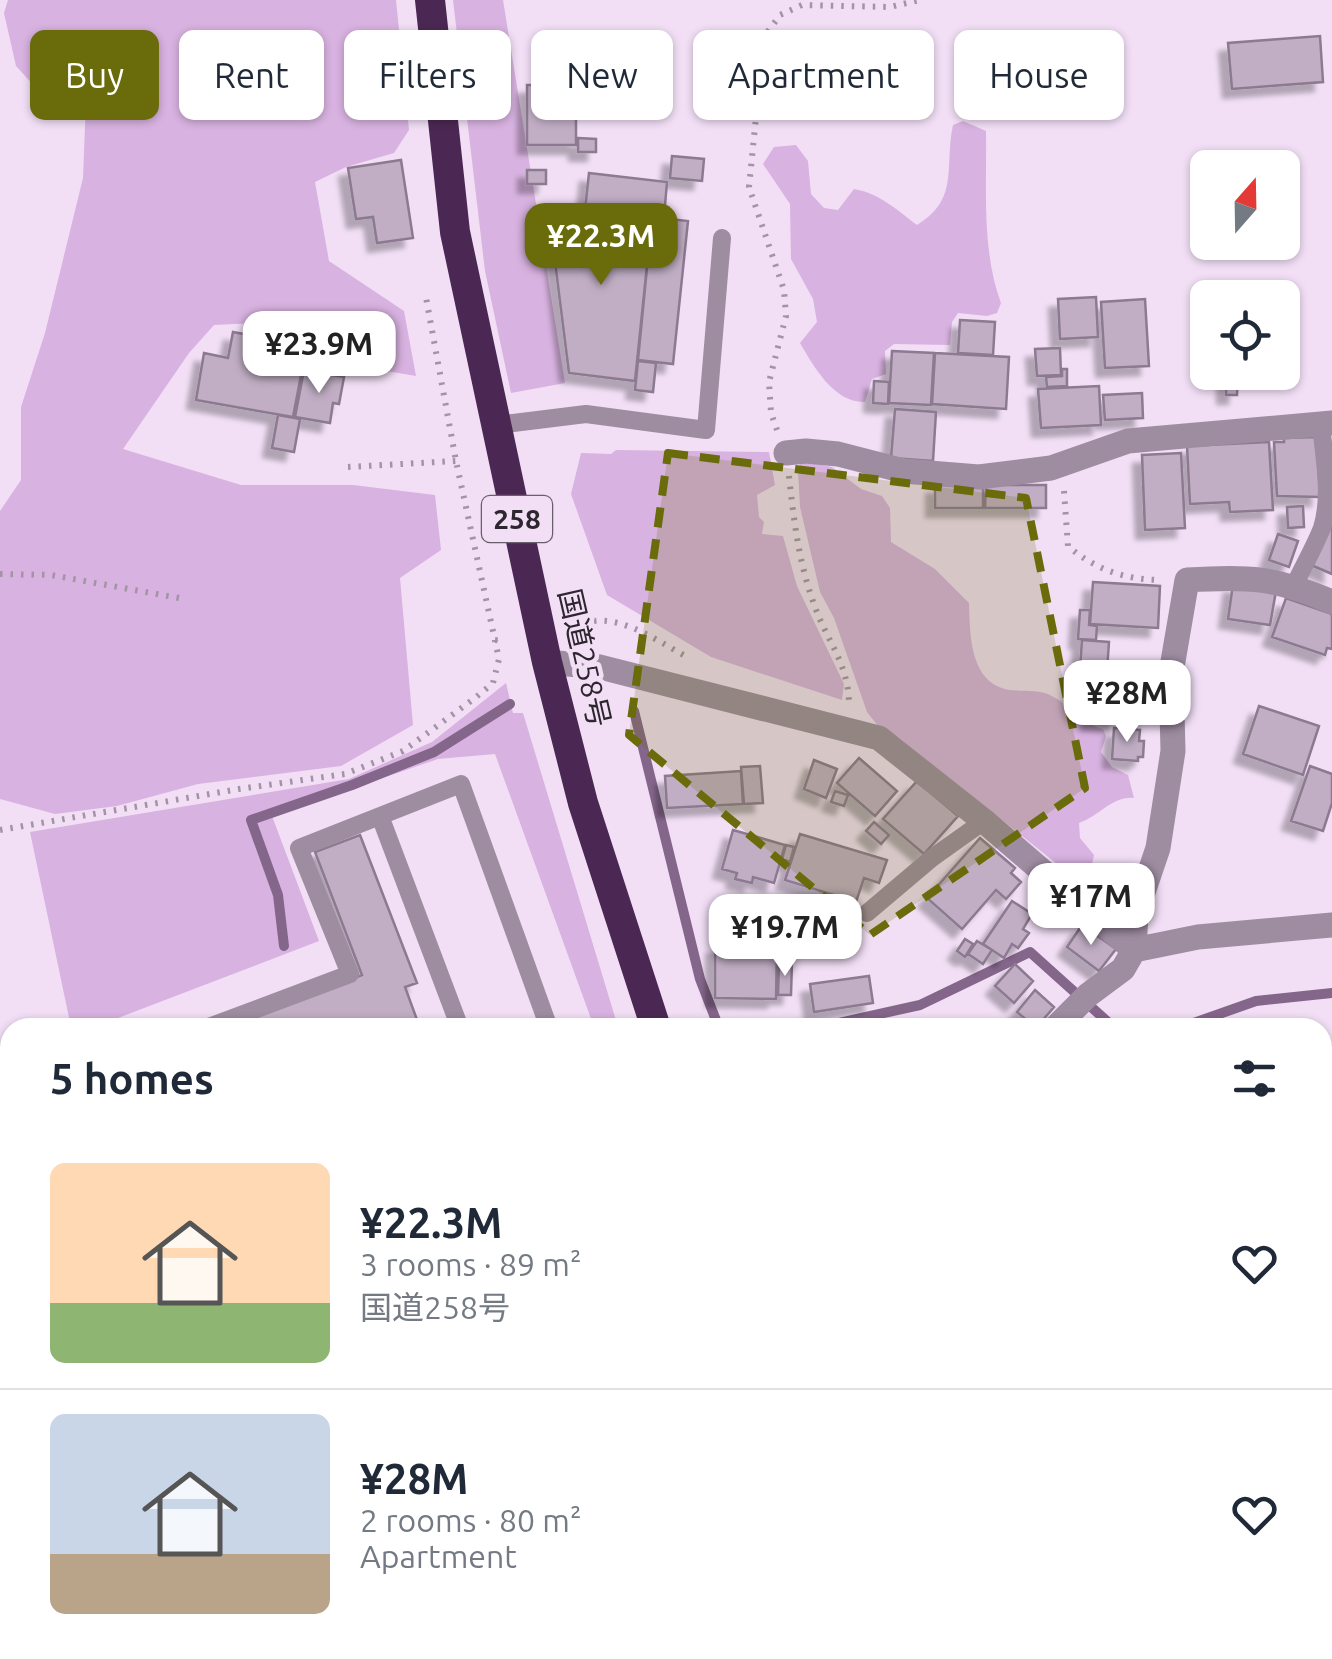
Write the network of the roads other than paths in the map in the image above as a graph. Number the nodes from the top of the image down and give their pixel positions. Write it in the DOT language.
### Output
graph roads {
  1 [pos="430,0"];
  2 [pos="722,238"];
  3 [pos="1326,424"];
  4 [pos="497,425"];
  5 [pos="786,454"];
  6 [pos="1294,586"];
  7 [pos="1332,602"];
  8 [pos="548,662"];
  9 [pos="380,816"];
  10 [pos="984,821"];
  11 [pos="867,913"];
  12 [pos="1332,926"];
  13 [pos="1134,950"];
  14 [pos="233,1018"];
  15 [pos="456,1018"];
  16 [pos="545,1018"];
  17 [pos="653,1018"];
  18 [pos="1065,1018"];
  1 -- 4 [label="highway, 国道258号 / 258"];
  2 -- 4 [label="lane"];
  3 -- 5 [label="street"];
  3 -- 6 [label="lane"];
  4 -- 8 [label="highway, 国道258号 / 258"];
  6 -- 7 [label="street"];
  6 -- 13 [label="street"];
  8 -- 10 [label="street"];
  8 -- 17 [label="highway, 国道258号 / 258"];
  9 -- 14 [label="lane"];
  9 -- 15 [label="lane"];
  9 -- 16 [label="lane"];
  10 -- 11 [label="lane"];
  10 -- 13 [label="street"];
  12 -- 13 [label="street"];
  13 -- 18 [label="street"];
}
